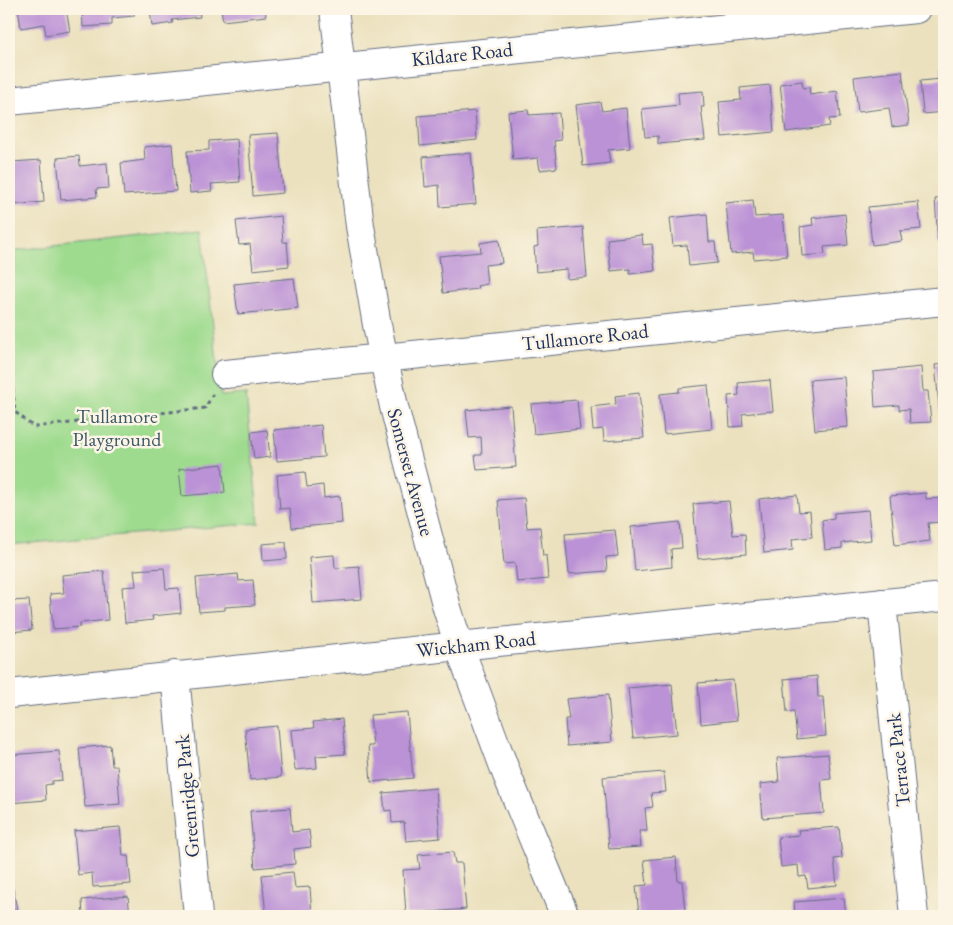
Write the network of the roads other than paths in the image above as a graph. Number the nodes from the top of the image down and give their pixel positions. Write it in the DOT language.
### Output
graph roads {
  1 [pos="334,9"];
  2 [pos="916,9"];
  3 [pos="339,67"];
  4 [pos="9,101"];
  5 [pos="944,301"];
  6 [pos="383,358"];
  7 [pos="225,374"];
  8 [pos="944,597"];
  9 [pos="882,603"];
  10 [pos="458,646"];
  11 [pos="175,675"];
  12 [pos="9,694"];
  13 [pos="198,916"];
  14 [pos="564,916"];
  15 [pos="914,916"];
  1 -- 3 [label="street, Somerset Avenue"];
  2 -- 3 [label="street, Kildare Road"];
  3 -- 4 [label="street, Kildare Road"];
  3 -- 6 [label="street, Somerset Avenue"];
  5 -- 6 [label="street, Tullamore Road"];
  6 -- 7 [label="street, Tullamore Road"];
  6 -- 10 [label="street, Somerset Avenue"];
  8 -- 9 [label="street, Wickham Road"];
  9 -- 10 [label="street, Wickham Road"];
  9 -- 15 [label="street, Terrace Park"];
  10 -- 11 [label="street, Wickham Road"];
  10 -- 14 [label="street, Somerset Avenue"];
  11 -- 12 [label="street, Wickham Road"];
  11 -- 13 [label="street, Greenridge Park"];
}
